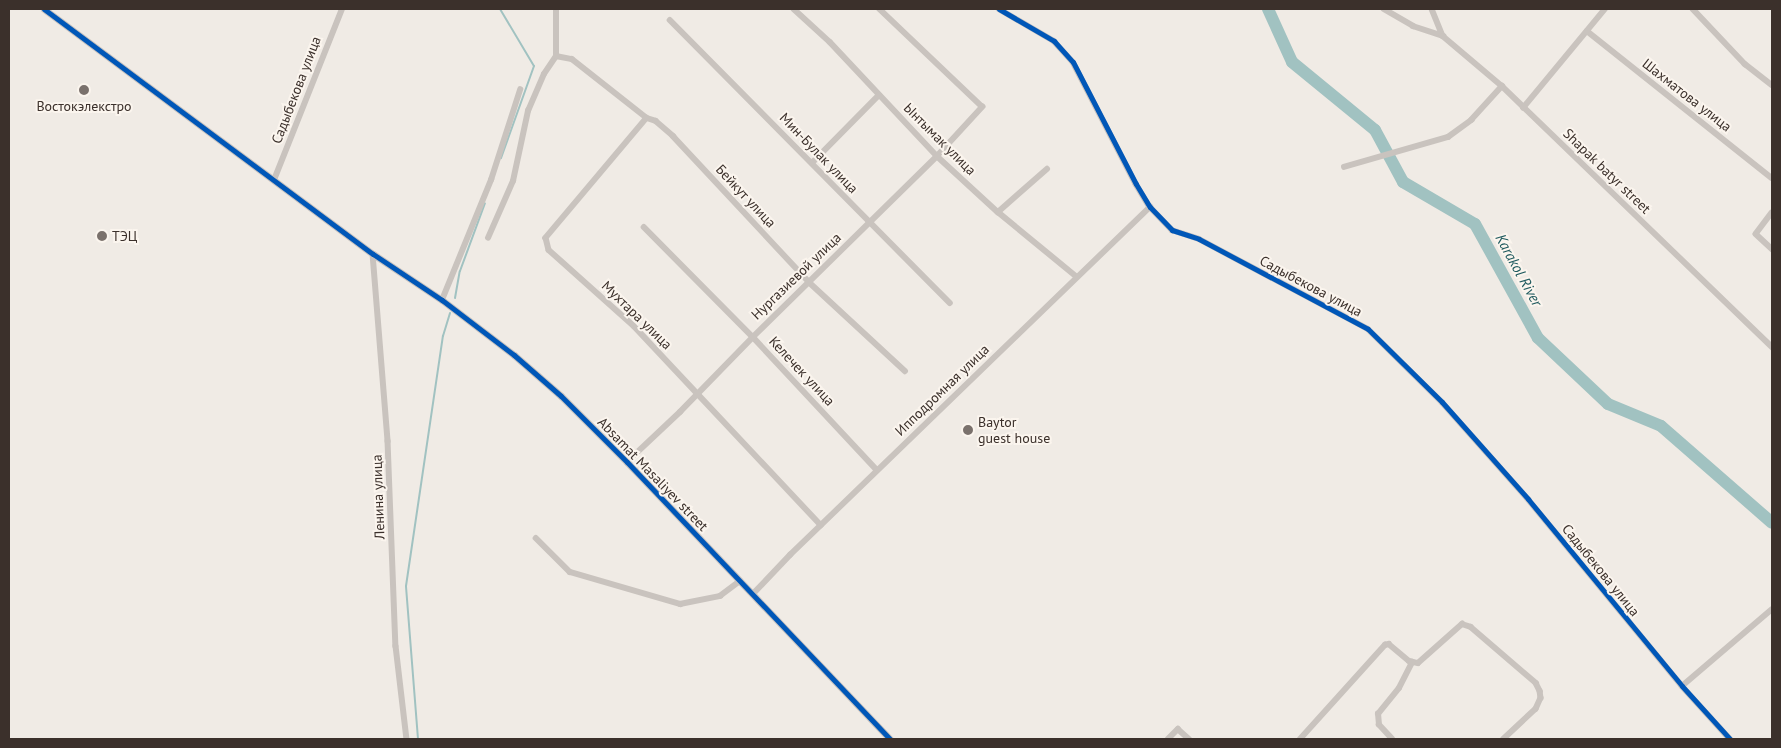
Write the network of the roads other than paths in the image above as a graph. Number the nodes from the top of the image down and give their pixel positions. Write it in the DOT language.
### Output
graph roads {
  1 [pos="44,9"];
  2 [pos="342,9"];
  3 [pos="556,9"];
  4 [pos="794,9"];
  5 [pos="879,9"];
  6 [pos="998,9"];
  7 [pos="1384,9"];
  8 [pos="1432,9"];
  9 [pos="1605,9"];
  10 [pos="1693,9"];
  11 [pos="670,20"];
  12 [pos="1587,31"];
  13 [pos="1443,36"];
  14 [pos="556,56"];
  15 [pos="1772,85"];
  16 [pos="1502,86"];
  17 [pos="520,90"];
  18 [pos="879,95"];
  19 [pos="1523,108"];
  20 [pos="647,118"];
  21 [pos="937,156"];
  22 [pos="812,163"];
  23 [pos="1344,167"];
  24 [pos="1047,168"];
  25 [pos="1772,178"];
  26 [pos="274,180"];
  27 [pos="1150,207"];
  28 [pos="998,212"];
  29 [pos="1772,213"];
  30 [pos="869,223"];
  31 [pos="644,227"];
  32 [pos="488,238"];
  33 [pos="1772,248"];
  34 [pos="373,254"];
  35 [pos="1076,277"];
  36 [pos="808,282"];
  37 [pos="442,300"];
  38 [pos="950,304"];
  39 [pos="753,337"];
  40 [pos="1772,348"];
  41 [pos="905,371"];
  42 [pos="697,394"];
  43 [pos="627,462"];
  44 [pos="877,470"];
  45 [pos="820,525"];
  46 [pos="536,538"];
  47 [pos="740,581"];
  48 [pos="753,594"];
  49 [pos="1772,609"];
  50 [pos="1412,662"];
  51 [pos="1682,686"];
  52 [pos="1305,738"];
  53 [pos="406,739"];
  54 [pos="890,739"];
  55 [pos="1168,739"];
  56 [pos="1189,739"];
  57 [pos="1392,739"];
  58 [pos="1504,739"];
  59 [pos="1730,739"];
  1 -- 26 [label="street, Absamat Masaliyev street"];
  2 -- 26 [label="street, Садыбекова улица"];
  3 -- 14 [label="street"];
  4 -- 18 [label="street, Ынтымак улица"];
  5 -- 21 [label="street, Нургазиевой улица"];
  6 -- 27 [label="street, Садыбекова улица"];
  7 -- 13 [label="street"];
  8 -- 13 [label="street, Shapak batyr street"];
  9 -- 12 [label="street"];
  10 -- 15 [label="street"];
  11 -- 22 [label="street, Мин-Булак улица"];
  12 -- 19 [label="street"];
  12 -- 25 [label="street, Шахматова улица"];
  13 -- 16 [label="street, Shapak batyr street"];
  14 -- 20 [label="street, Бейкут улица"];
  14 -- 32 [label="street"];
  16 -- 19 [label="street, Shapak batyr street"];
  16 -- 23 [label="street"];
  17 -- 37 [label="street"];
  18 -- 21 [label="street, Ынтымак улица"];
  18 -- 22 [label="street"];
  19 -- 40 [label="street, Shapak batyr street"];
  20 -- 36 [label="street, Бейкут улица"];
  20 -- 42 [label="street, Мухтара улица"];
  21 -- 28 [label="street, Ынтымак улица"];
  21 -- 30 [label="street, Нургазиевой улица"];
  22 -- 30 [label="street, Мин-Булак улица"];
  24 -- 28 [label="street"];
  26 -- 34 [label="street, Absamat Masaliyev street"];
  27 -- 35 [label="street, Ипподромная улица"];
  27 -- 51 [label="street, Садыбекова улица"];
  28 -- 35 [label="street, Ынтымак улица"];
  29 -- 33 [label="street"];
  30 -- 36 [label="street, Нургазиевой улица"];
  30 -- 38 [label="street, Мин-Булак улица"];
  31 -- 39 [label="street, Келечек улица"];
  34 -- 37 [label="street, Absamat Masaliyev street"];
  34 -- 53 [label="street, Ленина улица"];
  35 -- 44 [label="street, Ипподромная улица"];
  36 -- 39 [label="street, Нургазиевой улица"];
  36 -- 41 [label="street, Бейкут улица"];
  37 -- 43 [label="street, Absamat Masaliyev street"];
  39 -- 42 [label="street, Нургазиевой улица"];
  39 -- 44 [label="street, Келечек улица"];
  42 -- 43 [label="street, Нургазиевой улица"];
  42 -- 45 [label="street, Мухтара улица"];
  43 -- 47 [label="street, Absamat Masaliyev street"];
  44 -- 45 [label="street, Ипподромная улица"];
  45 -- 48 [label="street, Ипподромная улица"];
  46 -- 47 [label="street"];
  47 -- 48 [label="street, Absamat Masaliyev street"];
  48 -- 54 [label="street, Absamat Masaliyev street"];
  49 -- 51 [label="street"];
  50 -- 52 [label="street"];
  50 -- 57 [label="street"];
  50 -- 58 [label="street"];
  51 -- 59 [label="street, Садыбекова улица"];
  55 -- 56 [label="street"];
}
